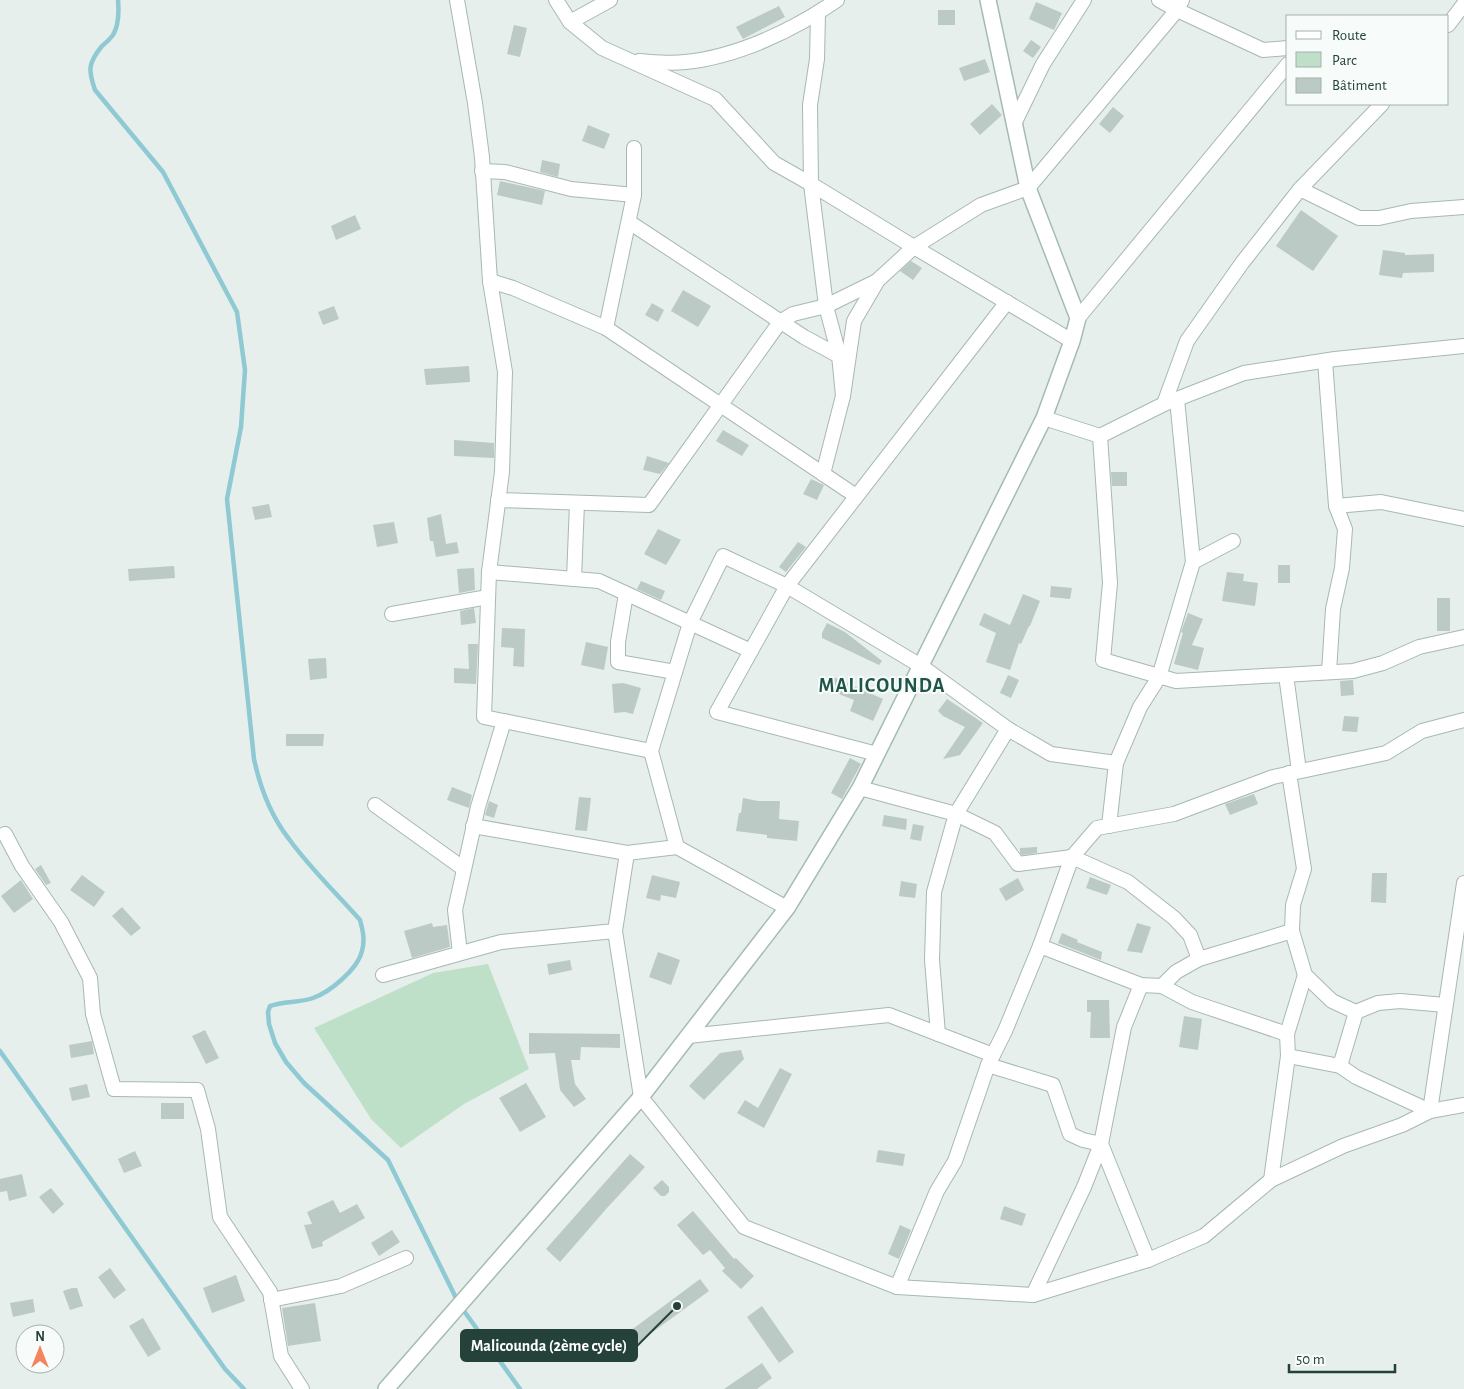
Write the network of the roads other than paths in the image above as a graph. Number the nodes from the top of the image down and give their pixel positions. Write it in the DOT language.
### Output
graph roads {
  1 [pos="457,0"];
  2 [pos="556,0"];
  3 [pos="610,0"];
  4 [pos="836,0"];
  5 [pos="988,0"];
  6 [pos="1084,0"];
  7 [pos="1159,0"];
  8 [pos="1464,4"];
  9 [pos="1180,5"];
  10 [pos="818,13"];
  11 [pos="570,22"];
  12 [pos="1449,24"];
  13 [pos="1286,48"];
  14 [pos="631,61"];
  15 [pos="1286,66"];
  16 [pos="1381,105"];
  17 [pos="1014,124"];
  18 [pos="634,148"];
  19 [pos="482,171"];
  20 [pos="811,184"];
  21 [pos="1028,188"];
  22 [pos="1300,189"];
  23 [pos="634,195"];
  24 [pos="1464,207"];
  25 [pos="629,222"];
  26 [pos="914,247"];
  27 [pos="878,280"];
  28 [pos="490,281"];
  29 [pos="1007,302"];
  30 [pos="826,306"];
  31 [pos="1078,318"];
  32 [pos="780,322"];
  33 [pos="606,328"];
  34 [pos="1072,341"];
  35 [pos="1464,346"];
  36 [pos="844,358"];
  37 [pos="1324,361"];
  38 [pos="1170,402"];
  39 [pos="722,406"];
  40 [pos="1044,418"];
  41 [pos="1100,436"];
  42 [pos="823,474"];
  43 [pos="856,496"];
  44 [pos="498,500"];
  45 [pos="576,503"];
  46 [pos="1336,506"];
  47 [pos="1464,519"];
  48 [pos="1233,541"];
  49 [pos="1193,562"];
  50 [pos="489,572"];
  51 [pos="574,579"];
  52 [pos="787,586"];
  53 [pos="626,594"];
  54 [pos="488,597"];
  55 [pos="392,614"];
  56 [pos="690,623"];
  57 [pos="1464,638"];
  58 [pos="751,651"];
  59 [pos="921,666"];
  60 [pos="675,672"];
  61 [pos="1329,672"];
  62 [pos="1286,675"];
  63 [pos="1159,677"];
  64 [pos="1464,720"];
  65 [pos="504,721"];
  66 [pos="1008,729"];
  67 [pos="651,751"];
  68 [pos="877,754"];
  69 [pos="1116,763"];
  70 [pos="1294,772"];
  71 [pos="860,788"];
  72 [pos="375,805"];
  73 [pos="956,814"];
  74 [pos="473,826"];
  75 [pos="1109,826"];
  76 [pos="5,834"];
  77 [pos="677,848"];
  78 [pos="627,853"];
  79 [pos="1072,857"];
  80 [pos="464,868"];
  81 [pos="1464,883"];
  82 [pos="787,908"];
  83 [pos="615,931"];
  84 [pos="1292,931"];
  85 [pos="1040,946"];
  86 [pos="460,953"];
  87 [pos="1199,958"];
  88 [pos="383,975"];
  89 [pos="1305,975"];
  90 [pos="1141,985"];
  91 [pos="1162,986"];
  92 [pos="1445,1005"];
  93 [pos="1356,1012"];
  94 [pos="938,1034"];
  95 [pos="1287,1034"];
  96 [pos="688,1036"];
  97 [pos="1288,1056"];
  98 [pos="990,1060"];
  99 [pos="1340,1066"];
  100 [pos="641,1097"];
  101 [pos="1464,1105"];
  102 [pos="1430,1111"];
  103 [pos="1101,1144"];
  104 [pos="1271,1180"];
  105 [pos="406,1258"];
  106 [pos="1148,1260"];
  107 [pos="897,1287"];
  108 [pos="1033,1295"];
  109 [pos="271,1300"];
  110 [pos="302,1389"];
  111 [pos="386,1389"];
  1 -- 19 [label="street"];
  2 -- 11 [label="street"];
  3 -- 11 [label="street"];
  4 -- 10 [label="street"];
  5 -- 17 [label="main road"];
  6 -- 17 [label="street"];
  7 -- 9 [label="street"];
  8 -- 12 [label="street"];
  9 -- 13 [label="street"];
  9 -- 21 [label="street"];
  10 -- 14 [label="street"];
  10 -- 20 [label="street"];
  11 -- 14 [label="street"];
  14 -- 20 [label="street"];
  15 -- 31 [label="street"];
  16 -- 22 [label="street"];
  17 -- 21 [label="main road"];
  18 -- 23 [label="street"];
  19 -- 23 [label="street"];
  19 -- 28 [label="street"];
  20 -- 26 [label="street"];
  20 -- 30 [label="street"];
  21 -- 26 [label="street"];
  21 -- 31 [label="main road"];
  22 -- 24 [label="street"];
  22 -- 38 [label="street"];
  23 -- 25 [label="street"];
  25 -- 32 [label="street"];
  25 -- 33 [label="street"];
  26 -- 27 [label="street"];
  26 -- 29 [label="street"];
  27 -- 30 [label="street"];
  27 -- 36 [label="street"];
  28 -- 33 [label="street"];
  28 -- 44 [label="street"];
  29 -- 34 [label="street"];
  29 -- 43 [label="street"];
  30 -- 32 [label="street"];
  30 -- 36 [label="street"];
  31 -- 34 [label="main road"];
  32 -- 36 [label="street"];
  32 -- 39 [label="street"];
  33 -- 39 [label="street"];
  34 -- 40 [label="main road"];
  35 -- 37 [label="street"];
  36 -- 42 [label="street"];
  37 -- 38 [label="street"];
  37 -- 46 [label="street"];
  38 -- 41 [label="street"];
  38 -- 49 [label="street"];
  39 -- 42 [label="street"];
  39 -- 45 [label="street"];
  40 -- 41 [label="street"];
  40 -- 59 [label="main road"];
  41 -- 63 [label="street"];
  42 -- 43 [label="street"];
  43 -- 52 [label="street"];
  44 -- 45 [label="street"];
  44 -- 50 [label="street"];
  45 -- 51 [label="street"];
  46 -- 47 [label="street"];
  46 -- 61 [label="street"];
  48 -- 49 [label="street"];
  49 -- 63 [label="street"];
  50 -- 51 [label="street"];
  50 -- 54 [label="street"];
  51 -- 53 [label="street"];
  52 -- 56 [label="street"];
  52 -- 58 [label="street"];
  52 -- 59 [label="street"];
  53 -- 56 [label="street"];
  53 -- 60 [label="street"];
  54 -- 55 [label="street"];
  54 -- 65 [label="street"];
  56 -- 58 [label="street"];
  56 -- 60 [label="street"];
  57 -- 61 [label="street"];
  58 -- 68 [label="street"];
  59 -- 66 [label="street"];
  59 -- 68 [label="main road"];
  60 -- 67 [label="street"];
  61 -- 62 [label="street"];
  62 -- 63 [label="street"];
  62 -- 70 [label="street"];
  63 -- 69 [label="street"];
  64 -- 70 [label="street"];
  65 -- 67 [label="street"];
  65 -- 74 [label="street"];
  66 -- 69 [label="street"];
  66 -- 73 [label="street"];
  67 -- 77 [label="street"];
  68 -- 71 [label="main road"];
  69 -- 75 [label="street"];
  70 -- 75 [label="street"];
  70 -- 84 [label="street"];
  71 -- 73 [label="street"];
  71 -- 82 [label="main road"];
  72 -- 80 [label="street"];
  73 -- 79 [label="street"];
  73 -- 94 [label="street"];
  74 -- 78 [label="street"];
  74 -- 80 [label="street"];
  75 -- 79 [label="street"];
  76 -- 109 [label="street"];
  77 -- 78 [label="street"];
  77 -- 82 [label="street"];
  78 -- 83 [label="street"];
  79 -- 85 [label="street"];
  79 -- 87 [label="street"];
  80 -- 86 [label="street"];
  81 -- 92 [label="street"];
  82 -- 96 [label="main road"];
  83 -- 86 [label="street"];
  83 -- 100 [label="street"];
  84 -- 87 [label="street"];
  84 -- 89 [label="street"];
  85 -- 90 [label="street"];
  85 -- 98 [label="street"];
  86 -- 88 [label="street"];
  87 -- 91 [label="street"];
  89 -- 93 [label="street"];
  89 -- 95 [label="street"];
  90 -- 91 [label="street"];
  90 -- 103 [label="street"];
  91 -- 95 [label="street"];
  92 -- 93 [label="street"];
  92 -- 102 [label="street"];
  93 -- 99 [label="street"];
  94 -- 96 [label="street"];
  94 -- 98 [label="street"];
  95 -- 97 [label="street"];
  96 -- 100 [label="main road"];
  97 -- 99 [label="street"];
  97 -- 104 [label="street"];
  98 -- 103 [label="street"];
  98 -- 107 [label="street"];
  99 -- 102 [label="street"];
  100 -- 107 [label="street"];
  100 -- 111 [label="main road"];
  101 -- 102 [label="street"];
  102 -- 104 [label="street"];
  103 -- 106 [label="street"];
  103 -- 108 [label="street"];
  104 -- 106 [label="street"];
  105 -- 109 [label="street"];
  106 -- 108 [label="street"];
  107 -- 108 [label="street"];
  109 -- 110 [label="street"];
}
